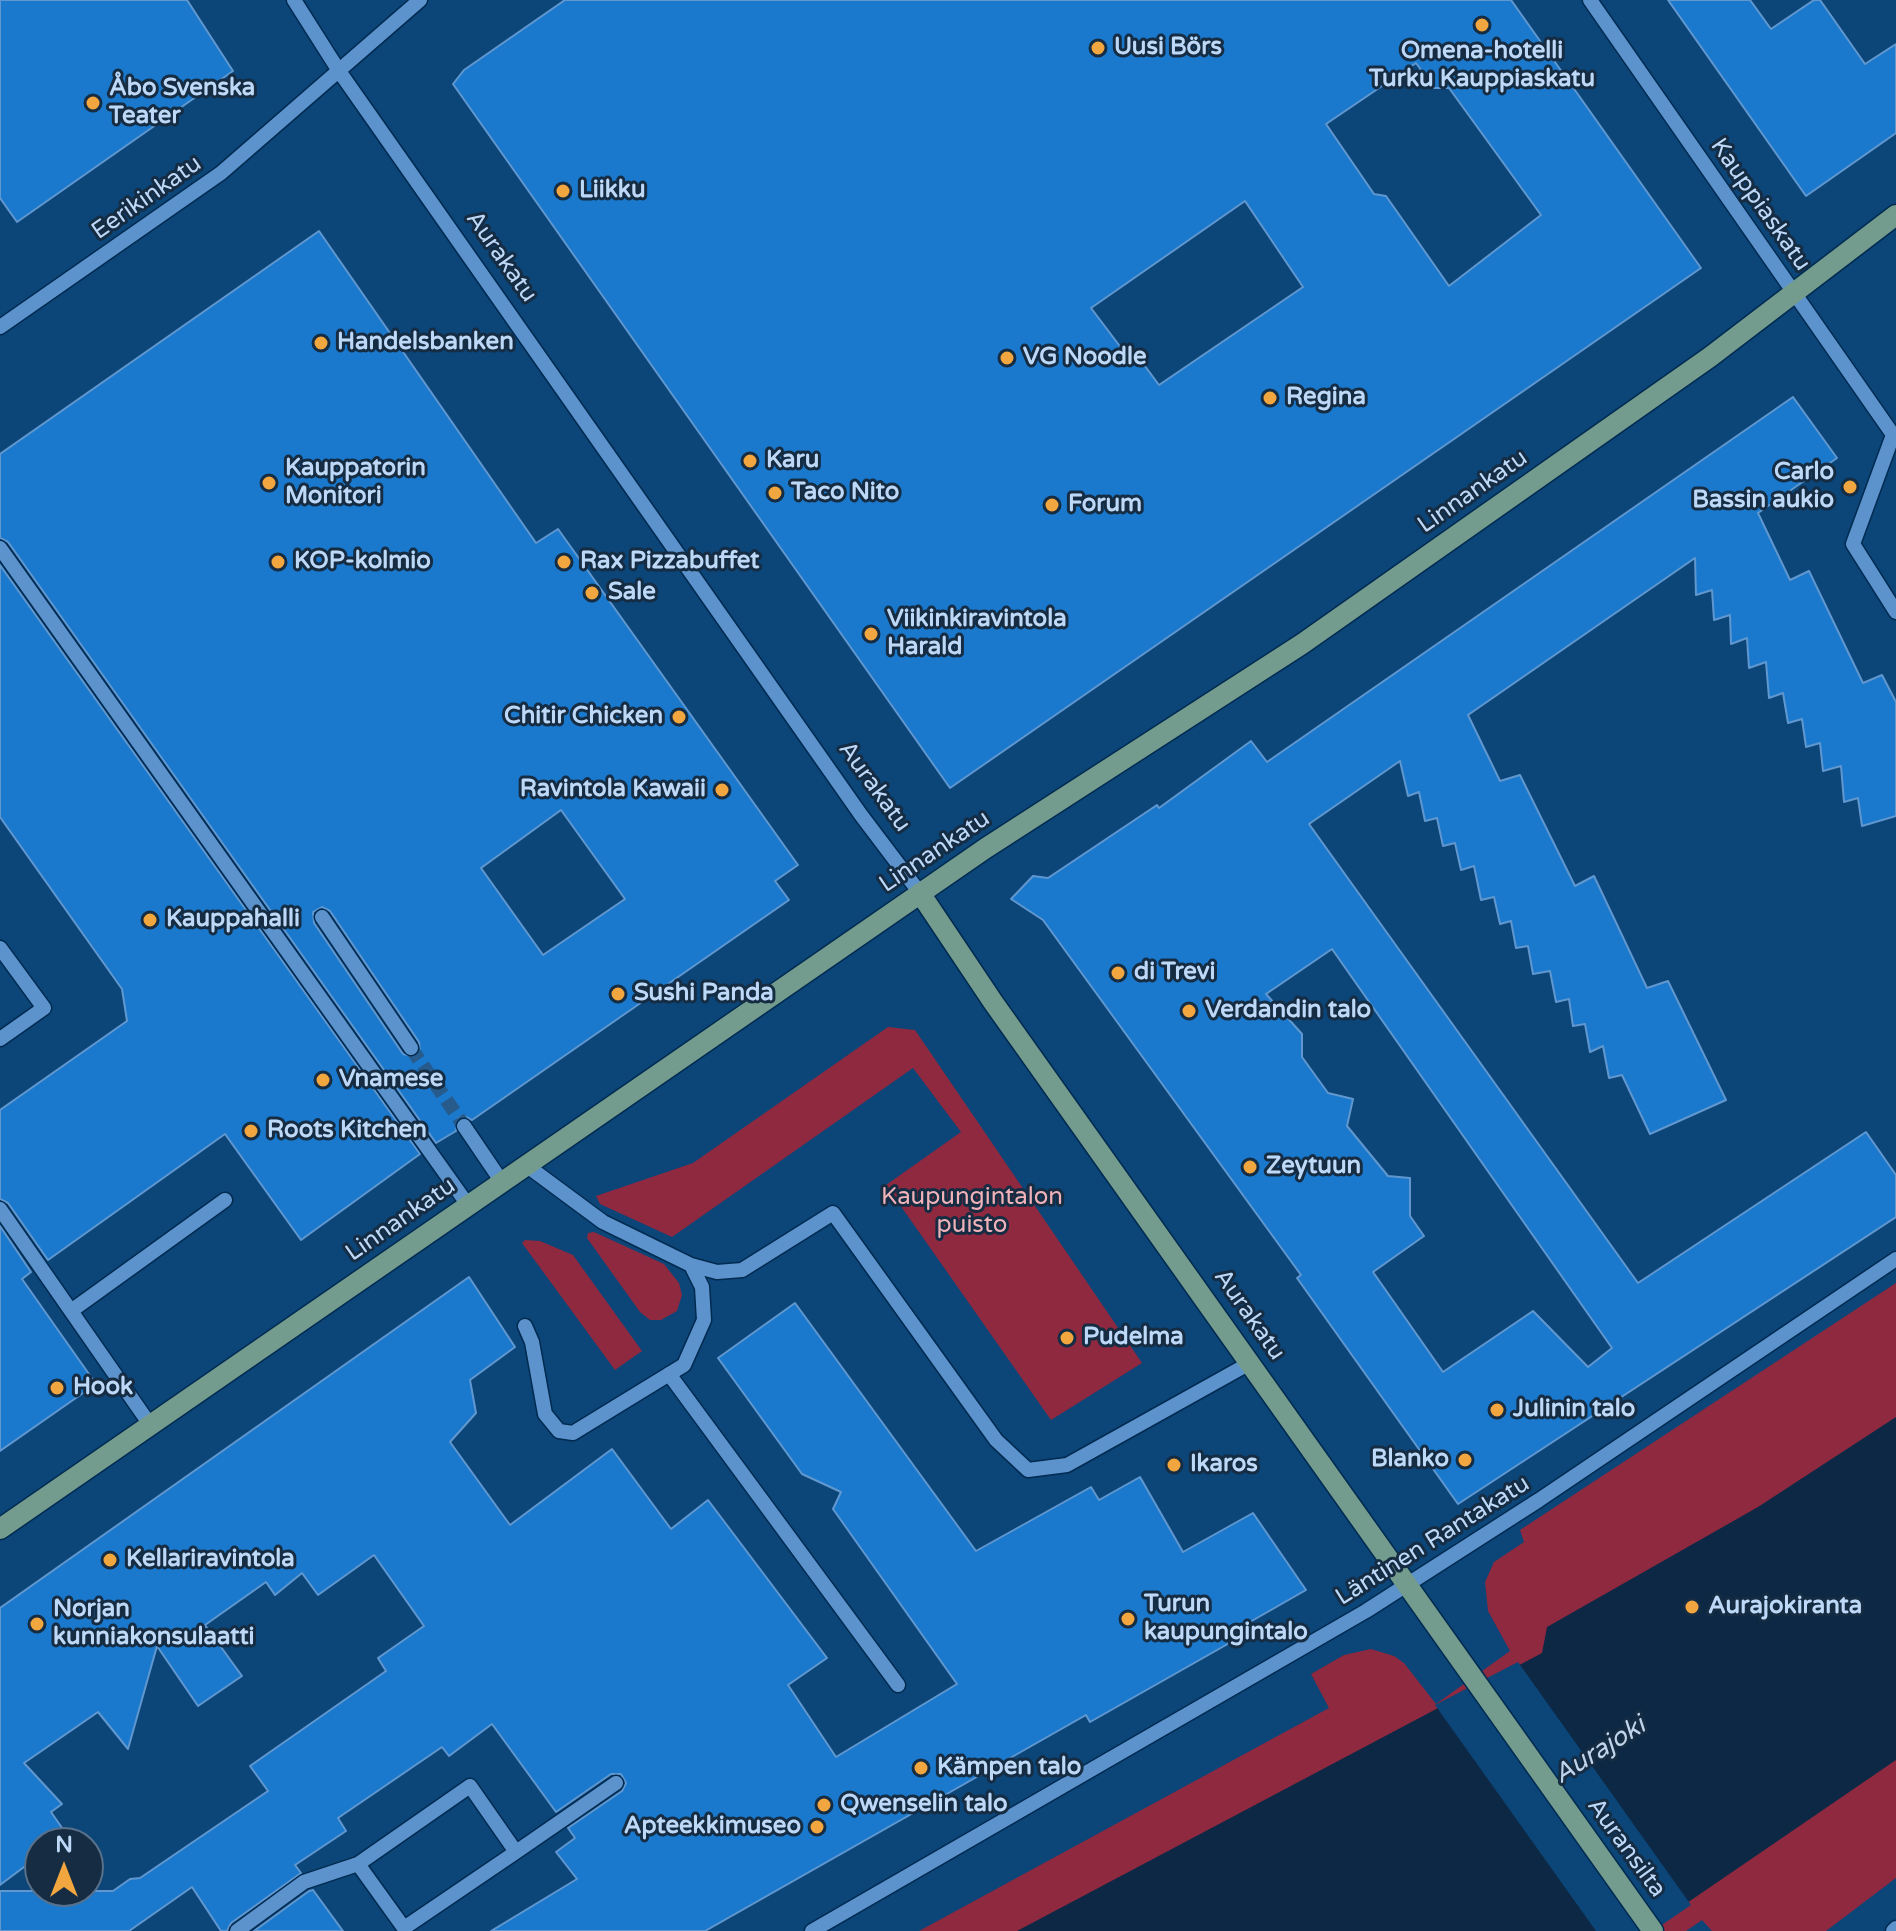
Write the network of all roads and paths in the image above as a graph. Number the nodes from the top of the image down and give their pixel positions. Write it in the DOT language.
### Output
graph roads {
  1 [pos="294,0"];
  2 [pos="420,0"];
  3 [pos="1590,0"];
  4 [pos="339,71"];
  5 [pos="1896,215"];
  6 [pos="1794,291"];
  7 [pos="0,327"];
  8 [pos="1895,437"];
  9 [pos="0,548"];
  10 [pos="1896,612"];
  11 [pos="920,893"];
  12 [pos="322,917"];
  13 [pos="0,948"];
  14 [pos="0,1039"];
  15 [pos="411,1048"];
  16 [pos="464,1126"];
  17 [pos="526,1165"];
  18 [pos="502,1182"];
  19 [pos="225,1200"];
  20 [pos="468,1205"];
  21 [pos="0,1209"];
  22 [pos="1896,1259"];
  23 [pos="691,1265"];
  24 [pos="71,1311"];
  25 [pos="525,1326"];
  26 [pos="1250,1363"];
  27 [pos="669,1374"];
  28 [pos="151,1426"];
  29 [pos="0,1529"];
  30 [pos="1409,1583"];
  31 [pos="1473,1678"];
  32 [pos="898,1685"];
  33 [pos="616,1783"];
  34 [pos="516,1852"];
  35 [pos="358,1864"];
  36 [pos="237,1931"];
  37 [pos="812,1931"];
  38 [pos="1653,1931"];
  1 -- 4 [label="street, Aurakatu"];
  2 -- 4 [label="street, Eerikinkatu"];
  3 -- 6 [label="street, Kauppiaskatu"];
  4 -- 7 [label="street, Eerikinkatu"];
  4 -- 11 [label="street, Aurakatu"];
  5 -- 6 [label="main road, Linnankatu"];
  6 -- 8 [label="street, Kauppiaskatu"];
  6 -- 11 [label="main road, Linnankatu"];
  8 -- 10 [label="street, Kauppiaskatu"];
  9 -- 20 [label="street"];
  11 -- 17 [label="main road, Linnankatu"];
  11 -- 26 [label="main road, Aurakatu"];
  12 -- 15 [label="street"];
  13 -- 14 [label="street"];
  16 -- 18 [label="street"];
  17 -- 18 [label="main road, Linnankatu"];
  17 -- 23 [label="street"];
  18 -- 20 [label="main road, Linnankatu"];
  19 -- 24 [label="street"];
  20 -- 28 [label="main road, Linnankatu"];
  21 -- 24 [label="street"];
  22 -- 30 [label="street, Läntinen Rantakatu"];
  23 -- 26 [label="street"];
  23 -- 27 [label="street"];
  24 -- 28 [label="street"];
  25 -- 27 [label="street"];
  26 -- 30 [label="main road, Aurakatu"];
  27 -- 32 [label="street"];
  28 -- 29 [label="main road, Linnankatu"];
  30 -- 31 [label="main road, Aurakatu"];
  30 -- 37 [label="street, Läntinen Rantakatu"];
  31 -- 38 [label="main road, Auransilta"];
  33 -- 34 [label="street"];
  34 -- 35 [label="street"];
  34 -- 35 [label="street"];
  35 -- 36 [label="street"];
}
